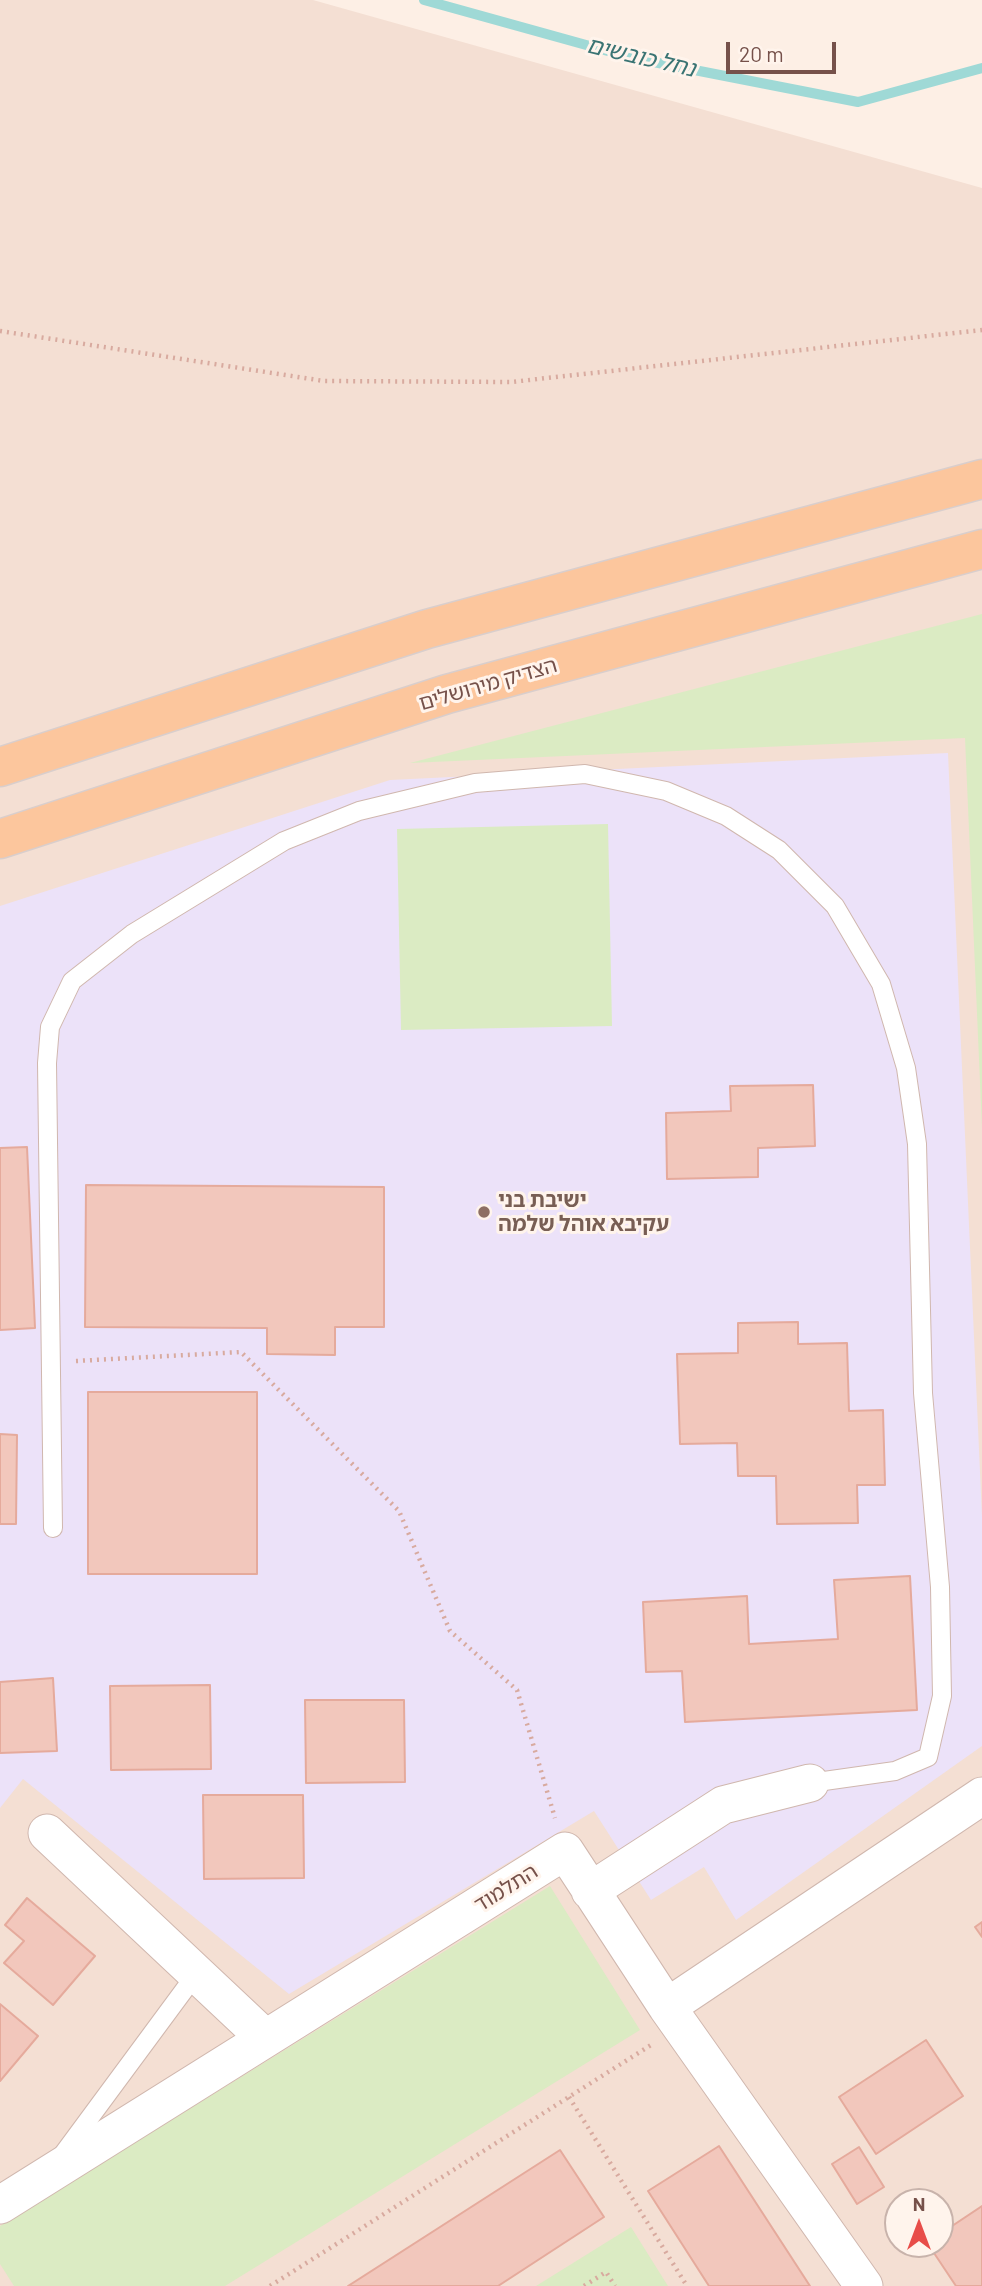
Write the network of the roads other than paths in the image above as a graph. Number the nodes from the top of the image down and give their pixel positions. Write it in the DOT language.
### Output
graph roads {
  1 [pos="982,480"];
  2 [pos="982,549"];
  3 [pos="0,768"];
  4 [pos="0,839"];
  5 [pos="53,1528"];
  6 [pos="810,1783"];
  7 [pos="982,1796"];
  8 [pos="47,1833"];
  9 [pos="590,1891"];
  10 [pos="196,1973"];
  11 [pos="674,2016"];
  12 [pos="265,2038"];
  13 [pos="46,2176"];
  14 [pos="0,2205"];
  15 [pos="864,2286"];
  1 -- 3 [label="main road"];
  2 -- 4 [label="main road, הצדיק מירושלים"];
  5 -- 6 [label="lane"];
  6 -- 9 [label="street"];
  7 -- 11 [label="street"];
  8 -- 10 [label="street"];
  9 -- 11 [label="street"];
  9 -- 12 [label="street, התלמוד"];
  10 -- 12 [label="street"];
  10 -- 13 [label="lane"];
  11 -- 15 [label="street"];
  12 -- 13 [label="street, התלמוד"];
  13 -- 14 [label="street, התלמוד"];
}
